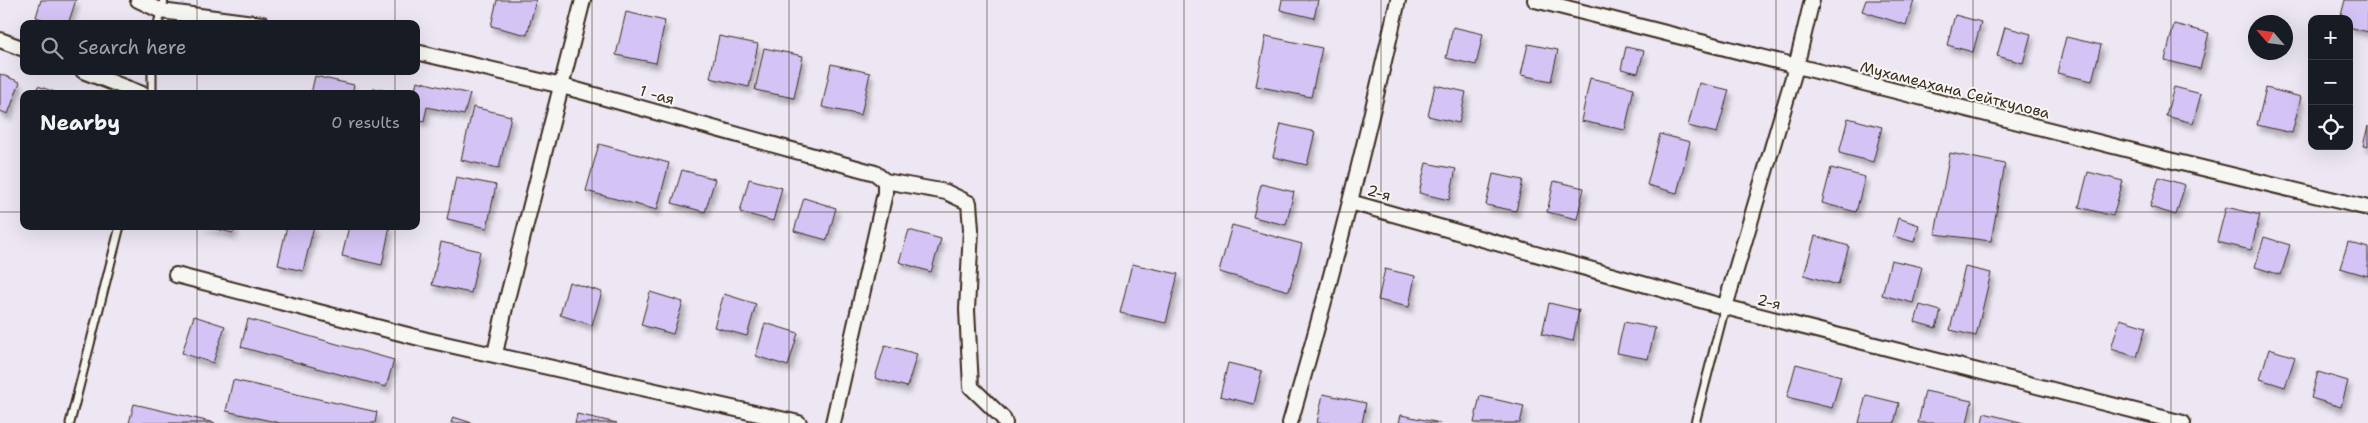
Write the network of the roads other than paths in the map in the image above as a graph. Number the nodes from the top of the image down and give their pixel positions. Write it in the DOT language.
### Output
graph roads {
  1 [pos="138,0"];
  2 [pos="583,0"];
  3 [pos="1398,0"];
  4 [pos="1536,0"];
  5 [pos="1812,0"];
  6 [pos="161,11"];
  7 [pos="231,20"];
  8 [pos="0,40"];
  9 [pos="20,48"];
  10 [pos="420,53"];
  11 [pos="1796,67"];
  12 [pos="93,75"];
  13 [pos="152,75"];
  14 [pos="562,86"];
  15 [pos="132,90"];
  16 [pos="152,90"];
  17 [pos="885,181"];
  18 [pos="1350,202"];
  19 [pos="2368,208"];
  20 [pos="119,230"];
  21 [pos="176,275"];
  22 [pos="1725,307"];
  23 [pos="495,354"];
  24 [pos="70,423"];
  25 [pos="799,423"];
  26 [pos="833,423"];
  27 [pos="1005,423"];
  28 [pos="1290,423"];
  29 [pos="1695,423"];
  30 [pos="2183,423"];
  1 -- 6 [label="street"];
  2 -- 14 [label="street"];
  3 -- 18 [label="street"];
  4 -- 11 [label="street, Мухамедхана Сейткулова"];
  5 -- 11 [label="street"];
  6 -- 7 [label="street"];
  8 -- 9 [label="street"];
  10 -- 14 [label="street, 1 -ая"];
  11 -- 19 [label="street, Мухамедхана Сейткулова"];
  11 -- 22 [label="street"];
  12 -- 15 [label="street"];
  13 -- 16 [label="lane"];
  14 -- 17 [label="street, 1 -ая"];
  14 -- 23 [label="street"];
  17 -- 26 [label="street"];
  17 -- 27 [label="street, 1 -ая"];
  18 -- 22 [label="street, 2-я"];
  18 -- 28 [label="street"];
  20 -- 24 [label="lane"];
  21 -- 23 [label="street"];
  22 -- 29 [label="lane"];
  22 -- 30 [label="street, 2-я"];
  23 -- 25 [label="street"];
}
